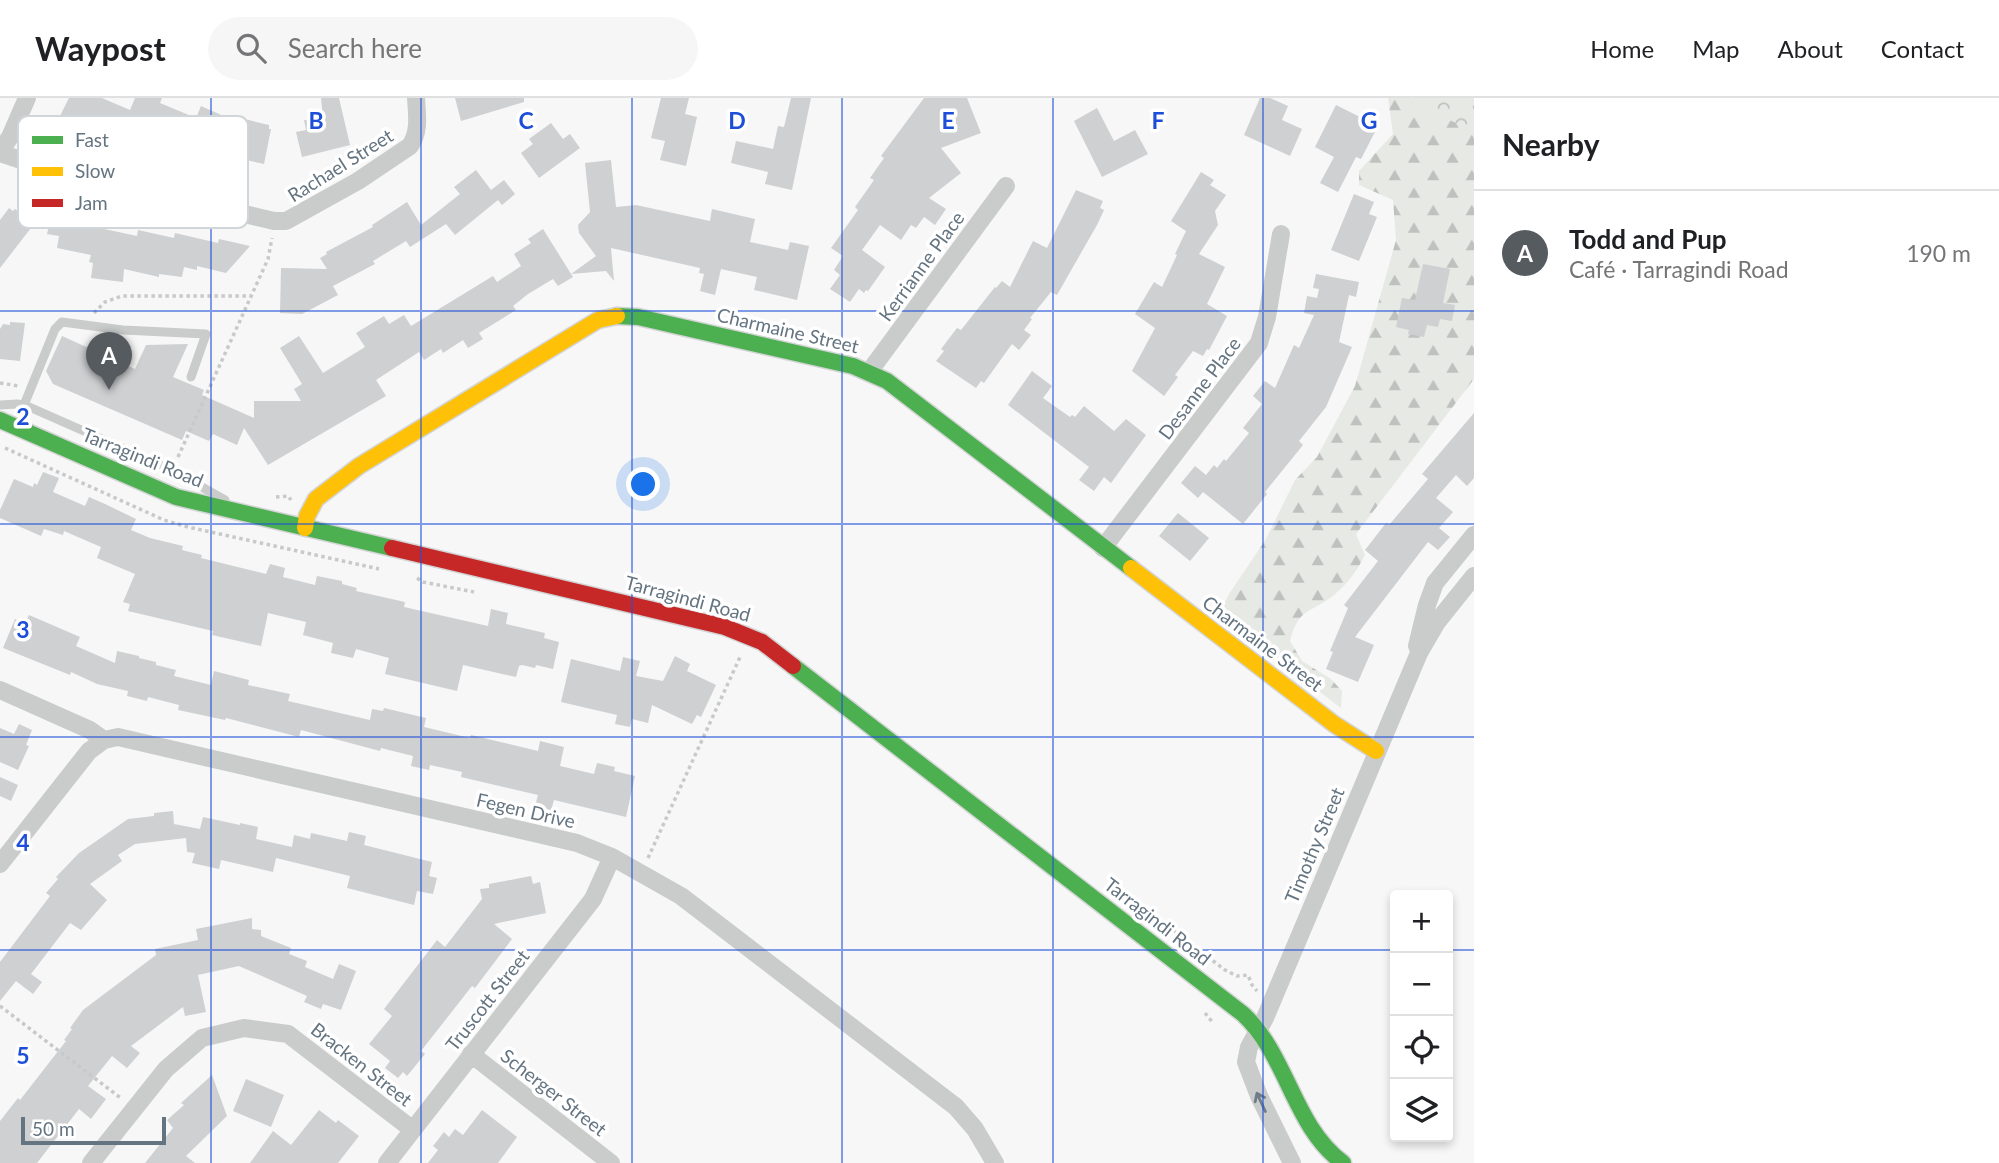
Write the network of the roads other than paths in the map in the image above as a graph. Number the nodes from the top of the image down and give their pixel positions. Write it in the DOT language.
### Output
graph roads {
  1 [pos="27,98"];
  2 [pos="416,98"];
  3 [pos="19,116"];
  4 [pos="18,119"];
  5 [pos="0,153"];
  6 [pos="18,159"];
  7 [pos="1006,186"];
  8 [pos="248,215"];
  9 [pos="1281,234"];
  10 [pos="869,372"];
  11 [pos="191,377"];
  12 [pos="0,405"];
  13 [pos="24,405"];
  14 [pos="0,420"];
  15 [pos="248,514"];
  16 [pos="305,528"];
  17 [pos="1474,535"];
  18 [pos="1103,548"];
  19 [pos="1474,576"];
  20 [pos="1408,676"];
  21 [pos="0,690"];
  22 [pos="104,740"];
  23 [pos="1376,751"];
  24 [pos="612,857"];
  25 [pos="0,864"];
  26 [pos="1259,1030"];
  27 [pos="471,1054"];
  28 [pos="413,1130"];
  29 [pos="91,1163"];
  30 [pos="387,1163"];
  31 [pos="611,1163"];
  32 [pos="995,1163"];
  33 [pos="1292,1163"];
  34 [pos="1343,1163"];
  1 -- 3 [label="street"];
  2 -- 8 [label="street, Rachael Street"];
  4 -- 5 [label="street"];
  5 -- 6 [label="street, Rachael Street"];
  7 -- 10 [label="street, Kerrianne Place"];
  9 -- 18 [label="street, Desanne Place"];
  10 -- 16 [label="street, Charmaine Street"];
  10 -- 18 [label="street, Charmaine Street"];
  11 -- 13 [label="lane"];
  12 -- 13 [label="lane"];
  13 -- 15 [label="lane"];
  14 -- 15 [label="street, Tarragindi Road"];
  15 -- 16 [label="street, Tarragindi Road"];
  16 -- 26 [label="street, Tarragindi Road"];
  17 -- 20 [label="street, Timothy Street"];
  18 -- 23 [label="street, Charmaine Street"];
  19 -- 20 [label="street, Timothy Street"];
  20 -- 23 [label="street, Timothy Street"];
  21 -- 22 [label="street"];
  22 -- 24 [label="street, Fegen Drive"];
  22 -- 25 [label="street"];
  23 -- 26 [label="street, Timothy Street"];
  24 -- 27 [label="street, Truscott Street"];
  24 -- 32 [label="street, Fegen Drive"];
  33 -- 26 [label="street, one-way"];
  26 -- 34 [label="street, Tarragindi Road"];
  27 -- 28 [label="street, Truscott Street"];
  27 -- 31 [label="street, Scherger Street"];
  28 -- 29 [label="street, Bracken Street"];
  28 -- 30 [label="street, Truscott Street"];
}
